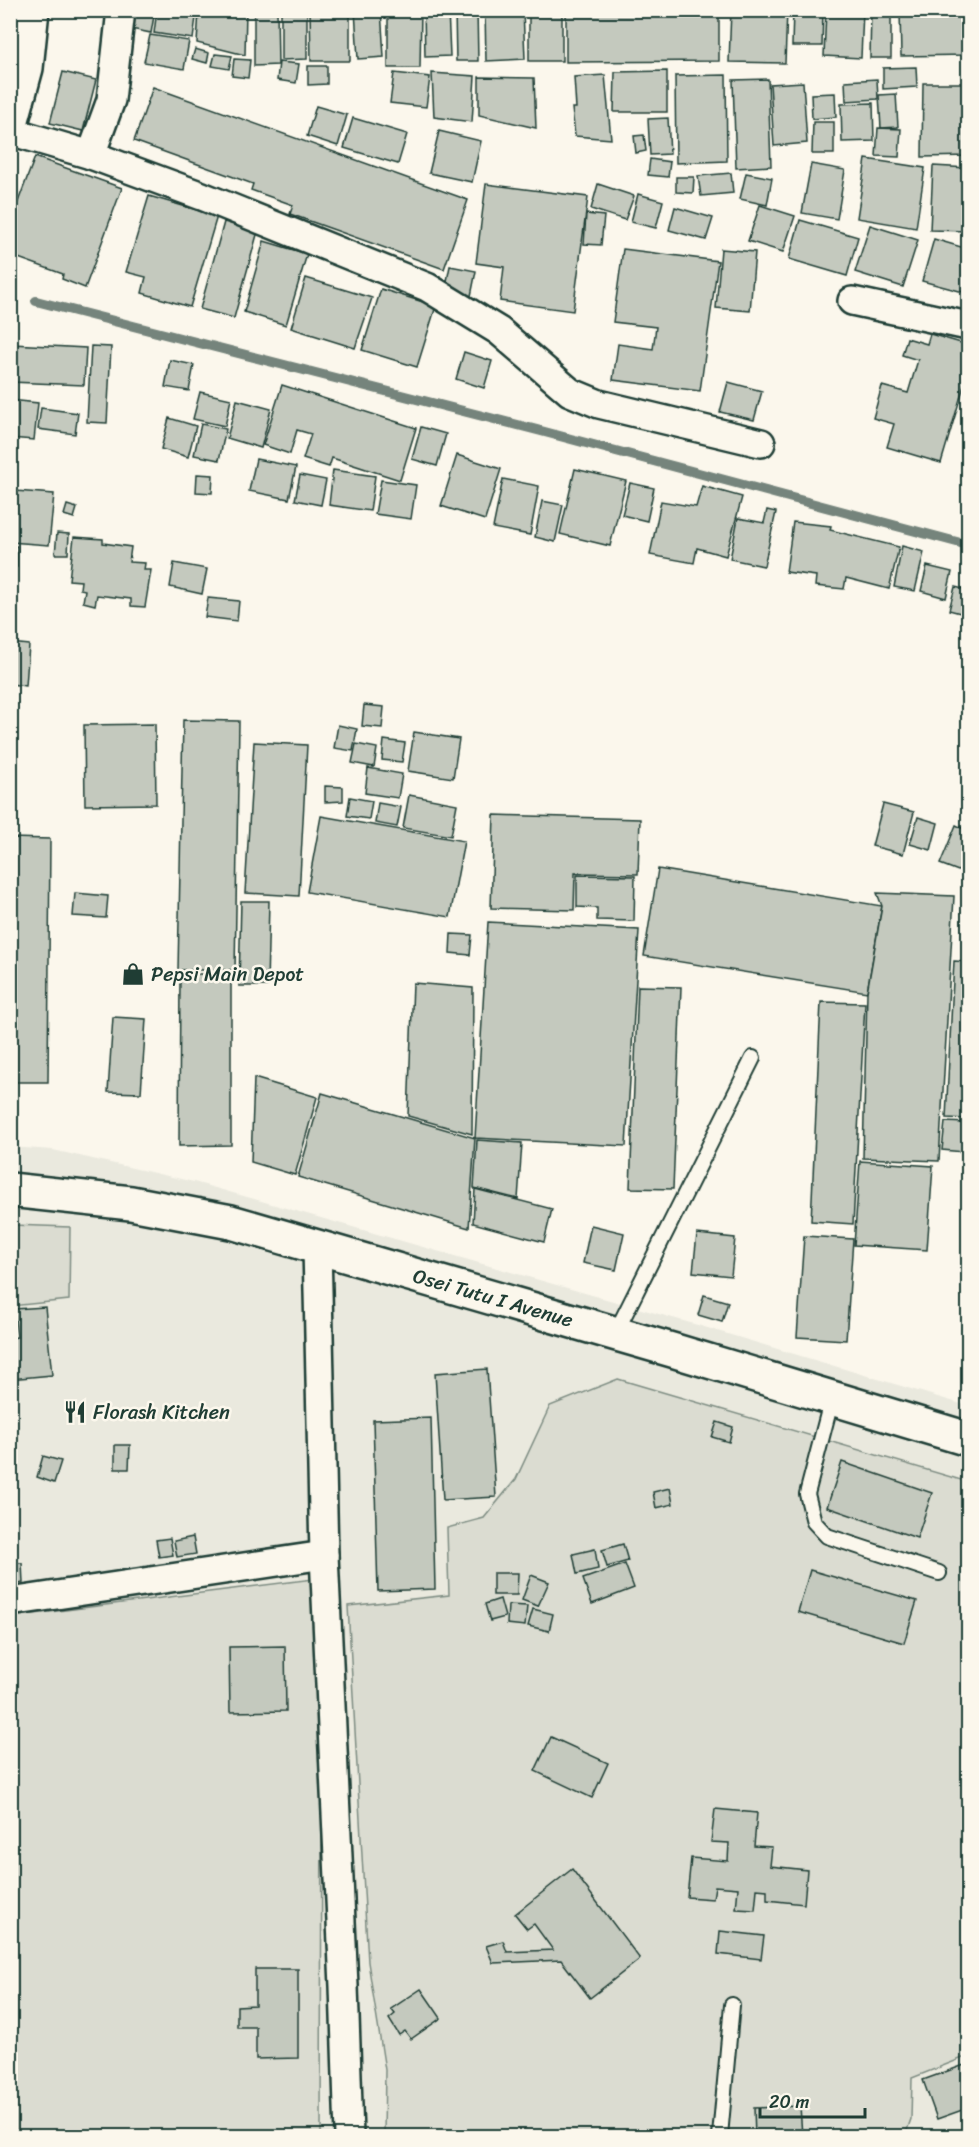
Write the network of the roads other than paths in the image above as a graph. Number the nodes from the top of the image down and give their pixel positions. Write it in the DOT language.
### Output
graph roads {
  1 [pos="32,10"];
  2 [pos="121,10"];
  3 [pos="10,127"];
  4 [pos="10,131"];
  5 [pos="91,155"];
  6 [pos="852,301"];
  7 [pos="969,326"];
  8 [pos="761,443"];
  9 [pos="753,1059"];
  10 [pos="10,1191"];
  11 [pos="317,1247"];
  12 [pos="615,1334"];
  13 [pos="832,1398"];
  14 [pos="969,1439"];
  15 [pos="324,1555"];
  16 [pos="939,1573"];
  17 [pos="10,1602"];
  18 [pos="732,2005"];
  19 [pos="349,2136"];
  20 [pos="720,2136"];
  1 -- 3 [label="street"];
  2 -- 5 [label="street"];
  4 -- 5 [label="street"];
  5 -- 8 [label="street"];
  6 -- 7 [label="street"];
  9 -- 12 [label="lane"];
  10 -- 11 [label="street, Osei Tutu I Avenue"];
  11 -- 12 [label="street, Osei Tutu I Avenue"];
  11 -- 15 [label="street"];
  12 -- 13 [label="street, Osei Tutu I Avenue"];
  13 -- 14 [label="street, Osei Tutu I Avenue"];
  13 -- 16 [label="lane"];
  15 -- 17 [label="street"];
  15 -- 19 [label="street"];
  18 -- 20 [label="lane"];
}
